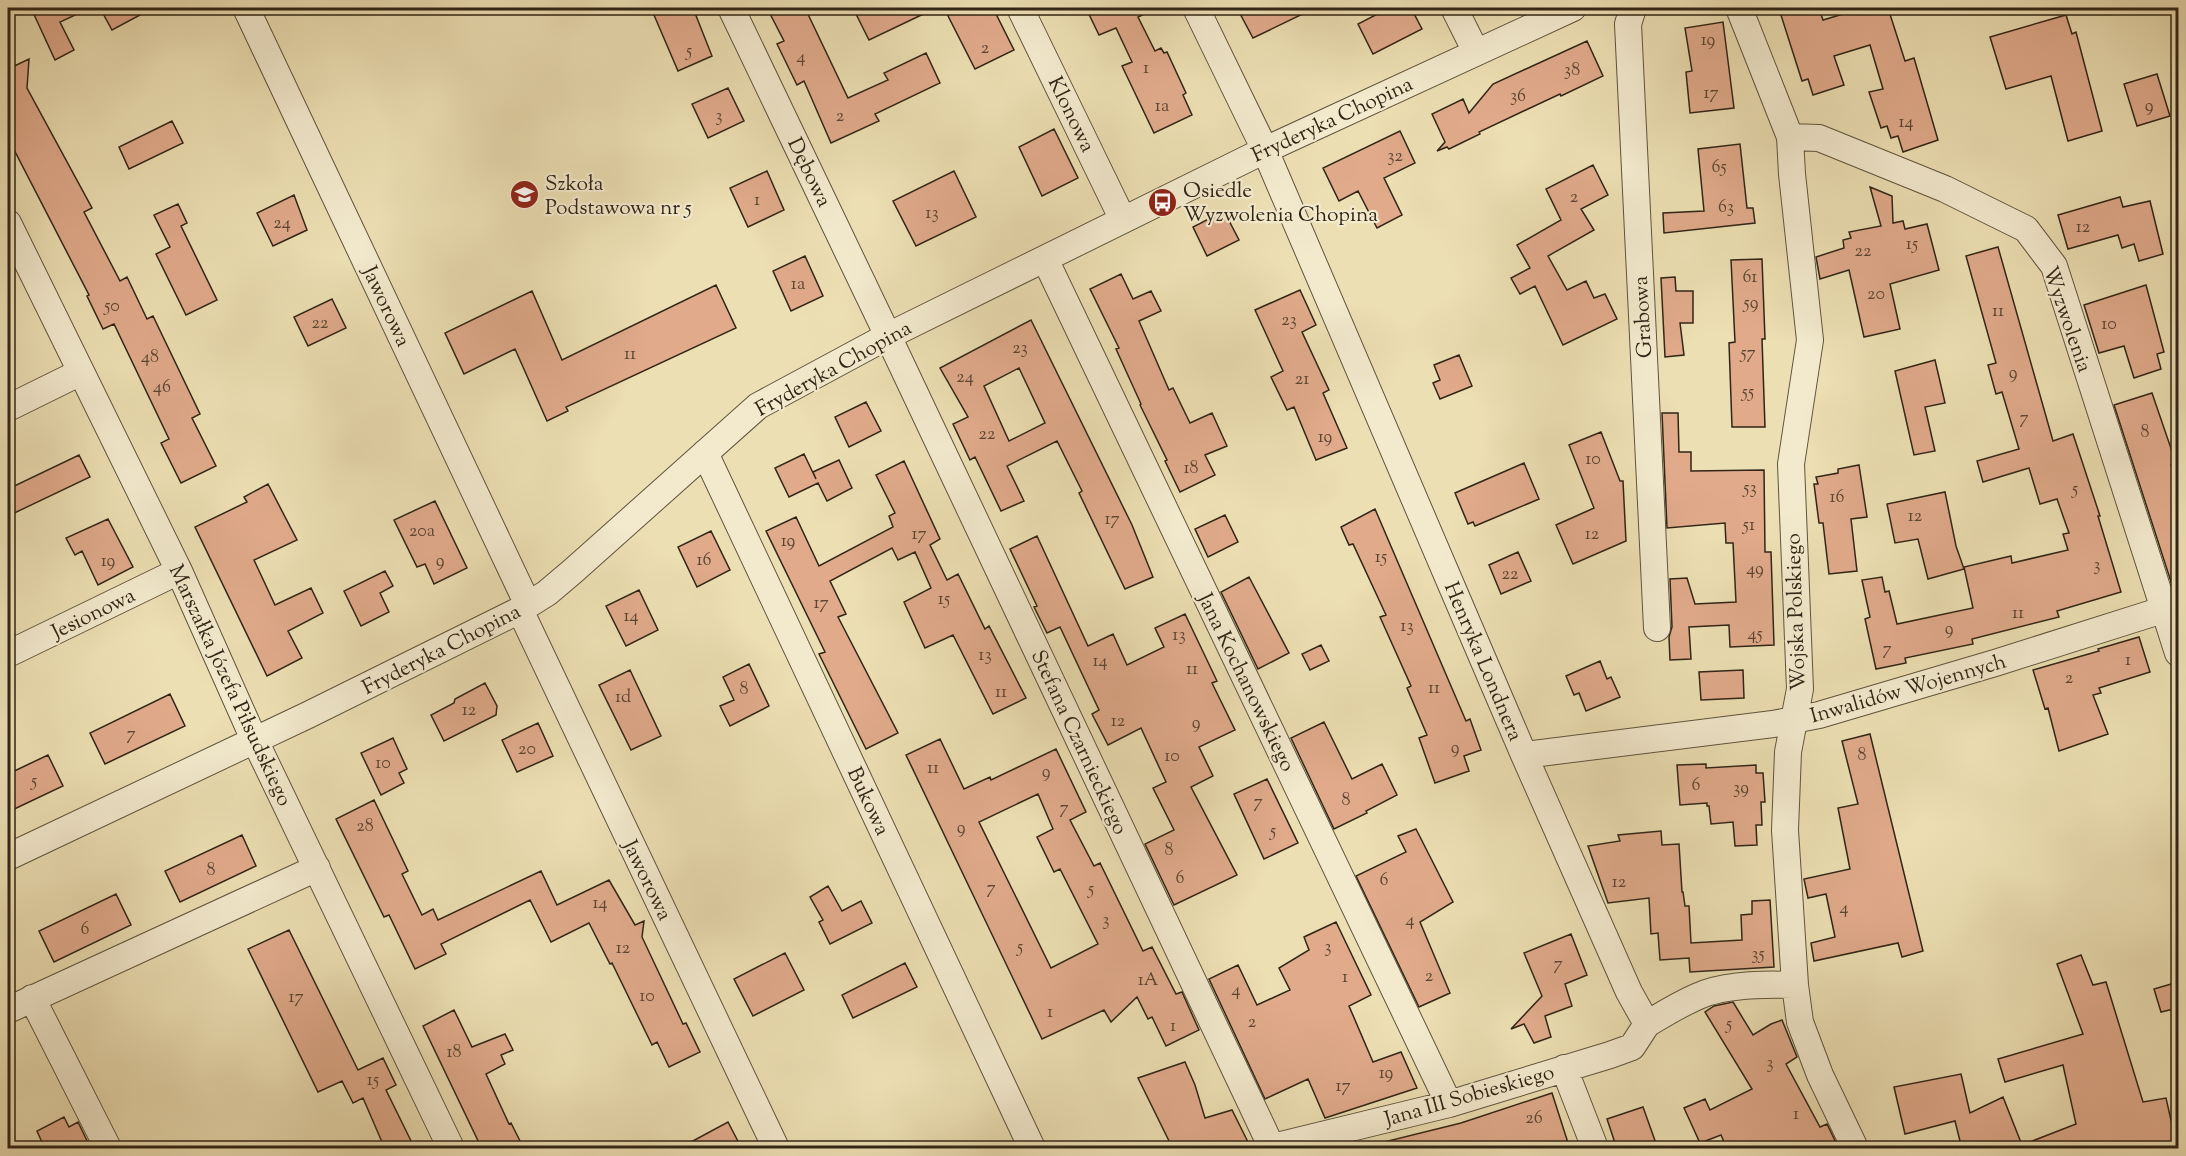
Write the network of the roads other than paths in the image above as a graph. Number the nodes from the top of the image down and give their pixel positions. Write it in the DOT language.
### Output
graph roads {
  1 [pos="246,8"];
  2 [pos="731,8"];
  3 [pos="1020,8"];
  4 [pos="1196,8"];
  5 [pos="1454,8"];
  6 [pos="1573,8"];
  7 [pos="1633,8"];
  8 [pos="1739,8"];
  9 [pos="1476,52"];
  10 [pos="1790,137"];
  11 [pos="1265,150"];
  12 [pos="1123,220"];
  13 [pos="8,223"];
  14 [pos="1045,260"];
  15 [pos="888,336"];
  16 [pos="81,372"];
  17 [pos="8,408"];
  18 [pos="705,453"];
  19 [pos="179,572"];
  20 [pos="2171,606"];
  21 [pos="524,608"];
  22 [pos="1657,628"];
  23 [pos="8,653"];
  24 [pos="2178,653"];
  25 [pos="1794,720"];
  26 [pos="256,740"];
  27 [pos="1524,755"];
  28 [pos="8,857"];
  29 [pos="317,868"];
  30 [pos="1795,985"];
  31 [pos="32,998"];
  32 [pos="8,1010"];
  33 [pos="1647,1024"];
  34 [pos="1564,1068"];
  35 [pos="1449,1104"];
  36 [pos="1270,1148"];
  37 [pos="108,1149"];
  38 [pos="451,1149"];
  39 [pos="776,1149"];
  40 [pos="1032,1149"];
  41 [pos="1595,1149"];
  42 [pos="1856,1149"];
  1 -- 21 [label="street, Jaworowa"];
  2 -- 15 [label="street, Dębowa"];
  3 -- 12 [label="street, Klonowa"];
  4 -- 11 [label="street, Henryka Londnera"];
  5 -- 9 [label="street"];
  6 -- 9 [label="street, Fryderyka Chopina"];
  7 -- 22 [label="street, Grabowa"];
  8 -- 10 [label="street"];
  9 -- 11 [label="street, Fryderyka Chopina"];
  10 -- 20 [label="street, Wyzwolenia"];
  10 -- 25 [label="street, Wojska Polskiego"];
  11 -- 12 [label="street, Fryderyka Chopina"];
  11 -- 27 [label="street, Henryka Londnera"];
  12 -- 14 [label="street, Fryderyka Chopina"];
  13 -- 16 [label="street, Marszałka Józefa Piłsudskiego"];
  14 -- 15 [label="street, Fryderyka Chopina"];
  14 -- 35 [label="street, Jana Kochanowskiego"];
  15 -- 18 [label="street, Fryderyka Chopina"];
  15 -- 36 [label="street, Stefana Czarnieckiego"];
  16 -- 17 [label="street"];
  16 -- 19 [label="street, Marszałka Józefa Piłsudskiego"];
  18 -- 21 [label="street, Fryderyka Chopina"];
  18 -- 40 [label="street, Bukowa"];
  19 -- 23 [label="street, Jesionowa"];
  19 -- 26 [label="street, Marszałka Józefa Piłsudskiego"];
  20 -- 24 [label="street, Wyzwolenia"];
  20 -- 25 [label="street, Inwalidów Wojennych"];
  21 -- 26 [label="street, Fryderyka Chopina"];
  21 -- 39 [label="street, Jaworowa"];
  25 -- 27 [label="street, Inwalidów Wojennych"];
  25 -- 30 [label="street, Wojska Polskiego"];
  26 -- 28 [label="street, Fryderyka Chopina"];
  26 -- 29 [label="street, Marszałka Józefa Piłsudskiego"];
  27 -- 33 [label="street, Henryka Londnera"];
  29 -- 31 [label="street"];
  29 -- 38 [label="street, Marszałka Józefa Piłsudskiego"];
  30 -- 33 [label="street"];
  30 -- 42 [label="street, Wojska Polskiego"];
  31 -- 32 [label="street"];
  31 -- 37 [label="street"];
  33 -- 34 [label="street, Jana III Sobieskiego"];
  34 -- 35 [label="street, Jana III Sobieskiego"];
  34 -- 41 [label="street"];
  35 -- 36 [label="street, Jana III Sobieskiego"];
}
